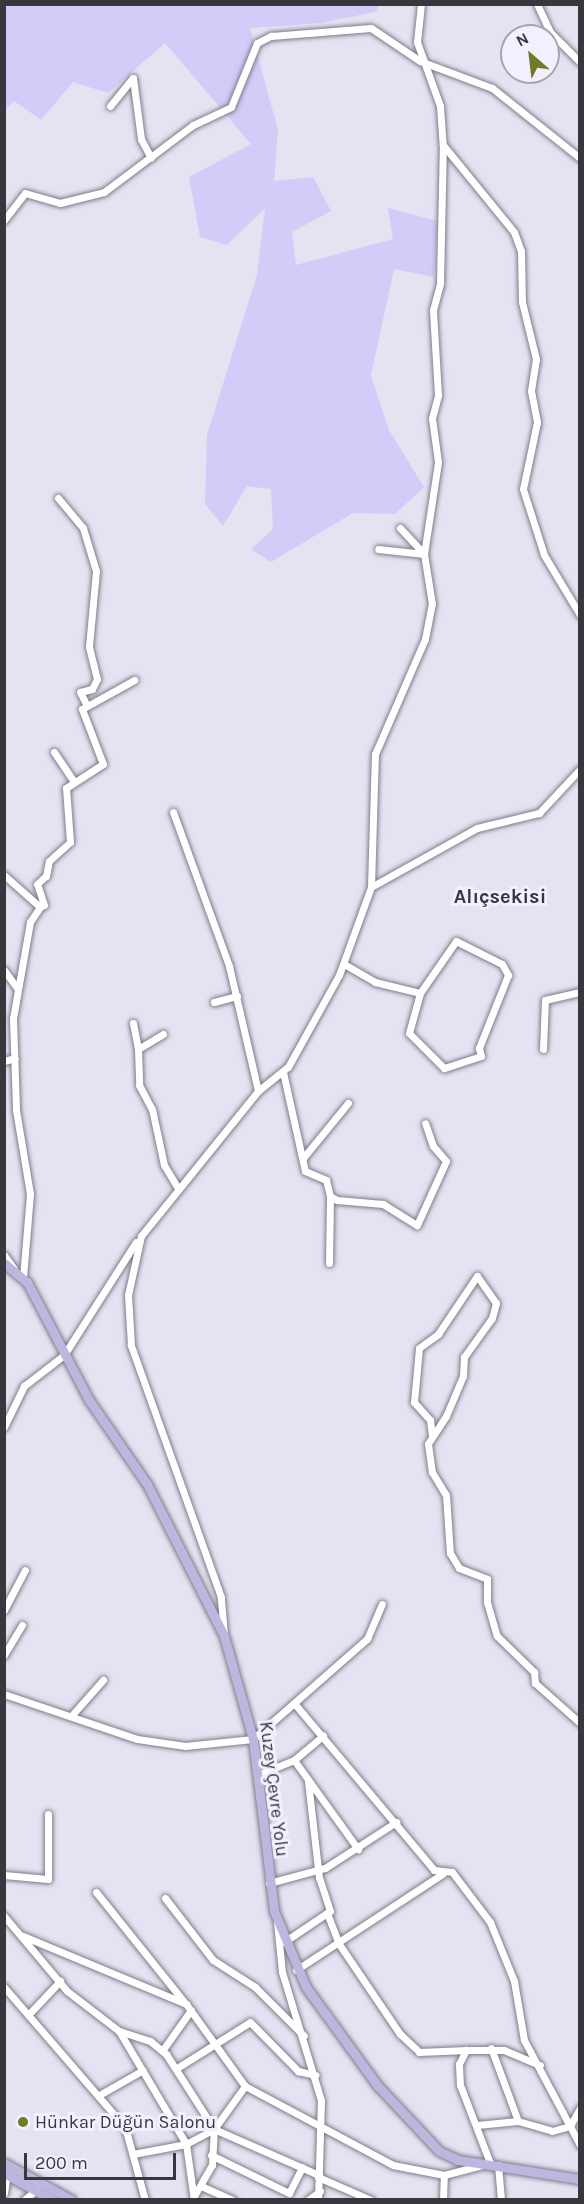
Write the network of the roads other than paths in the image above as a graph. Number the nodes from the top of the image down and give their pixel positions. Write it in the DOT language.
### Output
graph roads {
  1 [pos="421,4"];
  2 [pos="537,4"];
  3 [pos="420,61"];
  4 [pos="579,62"];
  5 [pos="111,106"];
  6 [pos="443,145"];
  7 [pos="151,158"];
  8 [pos="579,158"];
  9 [pos="4,220"];
  10 [pos="58,498"];
  11 [pos="400,528"];
  12 [pos="378,549"];
  13 [pos="424,554"];
  14 [pos="579,615"];
  15 [pos="135,680"];
  16 [pos="86,704"];
  17 [pos="54,752"];
  18 [pos="579,769"];
  19 [pos="73,780"];
  20 [pos="173,812"];
  21 [pos="4,875"];
  22 [pos="371,887"];
  23 [pos="40,907"];
  24 [pos="344,964"];
  25 [pos="4,970"];
  26 [pos="17,988"];
  27 [pos="579,992"];
  28 [pos="420,993"];
  29 [pos="237,996"];
  30 [pos="214,1002"];
  31 [pos="134,1023"];
  32 [pos="163,1034"];
  33 [pos="138,1049"];
  34 [pos="543,1050"];
  35 [pos="15,1058"];
  36 [pos="4,1061"];
  37 [pos="283,1072"];
  38 [pos="258,1091"];
  39 [pos="348,1103"];
  40 [pos="425,1122"];
  41 [pos="303,1158"];
  42 [pos="177,1187"];
  43 [pos="330,1197"];
  44 [pos="141,1236"];
  45 [pos="4,1256"];
  46 [pos="4,1263"];
  47 [pos="329,1263"];
  48 [pos="14,1269"];
  49 [pos="23,1277"];
  50 [pos="63,1355"];
  51 [pos="4,1427"];
  52 [pos="432,1436"];
  53 [pos="25,1570"];
  54 [pos="382,1604"];
  55 [pos="4,1610"];
  56 [pos="22,1625"];
  57 [pos="224,1636"];
  58 [pos="4,1655"];
  59 [pos="103,1680"];
  60 [pos="4,1694"];
  61 [pos="294,1703"];
  62 [pos="72,1714"];
  63 [pos="579,1723"];
  64 [pos="323,1736"];
  65 [pos="253,1738"];
  66 [pos="294,1760"];
  67 [pos="257,1775"];
  68 [pos="308,1781"];
  69 [pos="48,1814"];
  70 [pos="396,1822"];
  71 [pos="358,1849"];
  72 [pos="318,1871"];
  73 [pos="442,1874"];
  74 [pos="4,1875"];
  75 [pos="269,1882"];
  76 [pos="96,1892"];
  77 [pos="165,1898"];
  78 [pos="327,1913"];
  79 [pos="4,1916"];
  80 [pos="277,1922"];
  81 [pos="23,1936"];
  82 [pos="284,1942"];
  83 [pos="339,1944"];
  84 [pos="296,1970"];
  85 [pos="60,1981"];
  86 [pos="4,1987"];
  87 [pos="188,2007"];
  88 [pos="28,2015"];
  89 [pos="119,2031"];
  90 [pos="304,2036"];
  91 [pos="215,2043"];
  92 [pos="490,2048"];
  93 [pos="466,2050"];
  94 [pos="162,2051"];
  95 [pos="540,2065"];
  96 [pos="177,2068"];
  97 [pos="143,2070"];
  98 [pos="316,2075"];
  99 [pos="245,2086"];
  100 [pos="101,2094"];
  101 [pos="579,2108"];
  102 [pos="518,2121"];
  103 [pos="477,2125"];
  104 [pos="570,2126"];
  105 [pos="214,2129"];
  106 [pos="321,2130"];
  107 [pos="186,2144"];
  108 [pos="579,2145"];
  109 [pos="133,2154"];
  110 [pos="211,2155"];
  111 [pos="4,2163"];
  112 [pos="494,2164"];
  113 [pos="302,2167"];
  114 [pos="6,2174"];
  115 [pos="444,2175"];
  116 [pos="319,2176"];
  117 [pos="579,2179"];
  118 [pos="201,2186"];
  119 [pos="37,2189"];
  120 [pos="320,2191"];
  121 [pos="4,2193"];
  122 [pos="194,2198"];
  123 [pos="24,2199"];
  124 [pos="54,2199"];
  125 [pos="72,2199"];
  126 [pos="145,2199"];
  127 [pos="233,2199"];
  128 [pos="308,2199"];
  129 [pos="318,2199"];
  130 [pos="371,2199"];
  131 [pos="443,2199"];
  132 [pos="501,2199"];
  1 -- 3 [label="street"];
  2 -- 4 [label="street"];
  3 -- 6 [label="street"];
  3 -- 7 [label="street"];
  3 -- 8 [label="street"];
  5 -- 7 [label="street"];
  6 -- 13 [label="street"];
  6 -- 14 [label="street"];
  7 -- 9 [label="street"];
  10 -- 16 [label="street"];
  11 -- 13 [label="street"];
  12 -- 13 [label="street"];
  13 -- 22 [label="street"];
  15 -- 16 [label="street"];
  16 -- 19 [label="street"];
  17 -- 19 [label="street"];
  18 -- 22 [label="street"];
  19 -- 23 [label="street"];
  20 -- 29 [label="street"];
  21 -- 23 [label="street"];
  22 -- 24 [label="street"];
  23 -- 26 [label="street"];
  24 -- 28 [label="street"];
  24 -- 37 [label="street"];
  25 -- 26 [label="street"];
  26 -- 35 [label="street"];
  27 -- 34 [label="street"];
  28 -- 28 [label="street"];
  29 -- 30 [label="street"];
  29 -- 38 [label="street"];
  31 -- 33 [label="street"];
  32 -- 33 [label="street"];
  33 -- 42 [label="street"];
  35 -- 36 [label="street"];
  35 -- 49 [label="street"];
  37 -- 38 [label="street"];
  37 -- 41 [label="street"];
  38 -- 42 [label="street"];
  39 -- 41 [label="street"];
  40 -- 43 [label="street"];
  41 -- 43 [label="street"];
  42 -- 44 [label="street"];
  43 -- 47 [label="street"];
  44 -- 50 [label="street"];
  44 -- 57 [label="street"];
  45 -- 48 [label="street"];
  46 -- 48 [label="main road, Kuzey Çevre Yolu"];
  48 -- 49 [label="main road, Kuzey Çevre Yolu"];
  49 -- 50 [label="main road, Kuzey Çevre Yolu"];
  50 -- 51 [label="street"];
  50 -- 57 [label="main road, Kuzey Çevre Yolu"];
  52 -- 52 [label="street"];
  52 -- 63 [label="street"];
  53 -- 55 [label="street"];
  54 -- 61 [label="street"];
  56 -- 58 [label="street"];
  57 -- 65 [label="main road, Kuzey Çevre Yolu"];
  59 -- 62 [label="street"];
  60 -- 62 [label="street"];
  61 -- 64 [label="street"];
  61 -- 65 [label="street"];
  62 -- 65 [label="street"];
  64 -- 66 [label="street"];
  64 -- 70 [label="street"];
  65 -- 67 [label="main road, Kuzey Çevre Yolu"];
  66 -- 67 [label="street"];
  66 -- 68 [label="street"];
  67 -- 75 [label="main road, Kuzey Çevre Yolu"];
  68 -- 71 [label="street"];
  68 -- 72 [label="street"];
  69 -- 74 [label="street"];
  70 -- 71 [label="street"];
  70 -- 73 [label="street"];
  71 -- 72 [label="street"];
  72 -- 75 [label="street"];
  72 -- 78 [label="street"];
  73 -- 83 [label="street"];
  73 -- 95 [label="street"];
  75 -- 80 [label="main road, Kuzey Çevre Yolu"];
  76 -- 87 [label="street"];
  77 -- 90 [label="street"];
  78 -- 82 [label="street"];
  78 -- 83 [label="street"];
  79 -- 81 [label="street"];
  80 -- 82 [label="main road, Kuzey Çevre Yolu"];
  80 -- 90 [label="street"];
  81 -- 85 [label="street"];
  81 -- 87 [label="street"];
  82 -- 84 [label="main road, Kuzey Çevre Yolu"];
  83 -- 84 [label="street"];
  83 -- 93 [label="street"];
  84 -- 112 [label="main road, Kuzey Çevre Yolu"];
  85 -- 88 [label="street"];
  85 -- 89 [label="street"];
  86 -- 88 [label="street"];
  87 -- 91 [label="street"];
  87 -- 94 [label="street"];
  88 -- 100 [label="street"];
  89 -- 94 [label="street"];
  89 -- 97 [label="street"];
  90 -- 98 [label="street"];
  91 -- 96 [label="street"];
  91 -- 98 [label="street"];
  91 -- 99 [label="street"];
  92 -- 93 [label="street"];
  92 -- 95 [label="street"];
  92 -- 102 [label="street"];
  93 -- 103 [label="street"];
  94 -- 96 [label="street"];
  95 -- 104 [label="street"];
  96 -- 105 [label="street"];
  97 -- 100 [label="street"];
  97 -- 107 [label="street"];
  98 -- 106 [label="street"];
  99 -- 105 [label="street"];
  99 -- 106 [label="street"];
  100 -- 109 [label="street"];
  101 -- 104 [label="street"];
  102 -- 103 [label="street"];
  102 -- 104 [label="street"];
  103 -- 112 [label="street"];
  104 -- 108 [label="street"];
  105 -- 107 [label="street"];
  105 -- 110 [label="street"];
  105 -- 113 [label="street"];
  106 -- 115 [label="street"];
  106 -- 116 [label="street"];
  107 -- 109 [label="street"];
  107 -- 122 [label="street"];
  109 -- 126 [label="street"];
  110 -- 113 [label="street"];
  110 -- 118 [label="street"];
  111 -- 125 [label="main road"];
  112 -- 115 [label="street"];
  112 -- 117 [label="main road, Kuzey Çevre Yolu"];
  112 -- 132 [label="street"];
  113 -- 116 [label="street"];
  114 -- 119 [label="main road"];
  114 -- 121 [label="street"];
  115 -- 131 [label="street"];
  116 -- 120 [label="street"];
  116 -- 130 [label="street"];
  118 -- 122 [label="street"];
  118 -- 127 [label="street"];
  119 -- 123 [label="street"];
  119 -- 124 [label="main road"];
  120 -- 128 [label="street"];
  120 -- 129 [label="street"];
}
